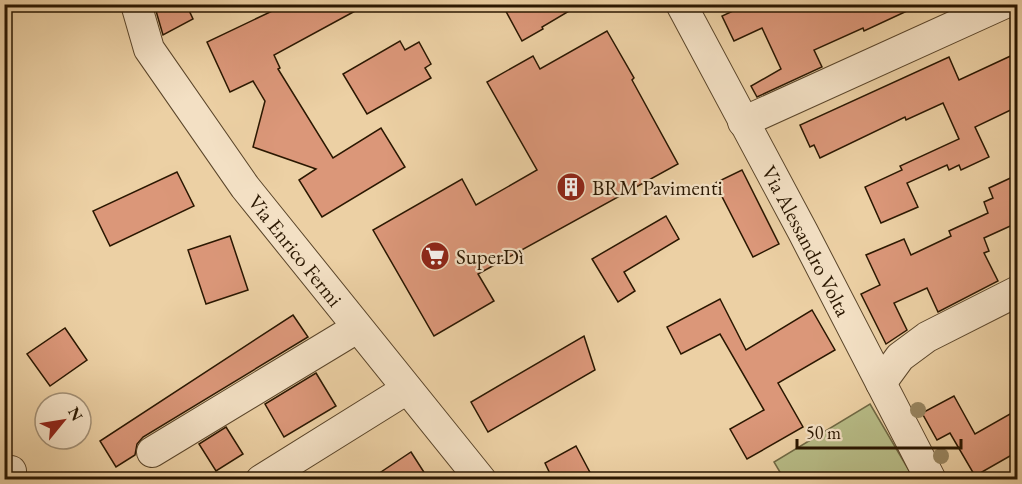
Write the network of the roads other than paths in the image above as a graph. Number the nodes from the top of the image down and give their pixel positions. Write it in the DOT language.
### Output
graph roads {
  1 [pos="136,4"];
  2 [pos="681,4"];
  3 [pos="1004,4"];
  4 [pos="743,122"];
  5 [pos="1017,291"];
  6 [pos="357,328"];
  7 [pos="881,383"];
  8 [pos="407,389"];
  9 [pos="152,452"];
  10 [pos="261,480"];
  11 [pos="481,480"];
  12 [pos="931,480"];
  1 -- 6 [label="street, Via Enrico Fermi"];
  2 -- 4 [label="street, Via Alessandro Volta"];
  3 -- 4 [label="street"];
  4 -- 7 [label="street, Via Alessandro Volta"];
  5 -- 7 [label="street"];
  6 -- 8 [label="street, Via Enrico Fermi"];
  6 -- 9 [label="street"];
  7 -- 12 [label="street, Via Alessandro Volta"];
  8 -- 10 [label="street"];
  8 -- 11 [label="street, Via Enrico Fermi"];
}
